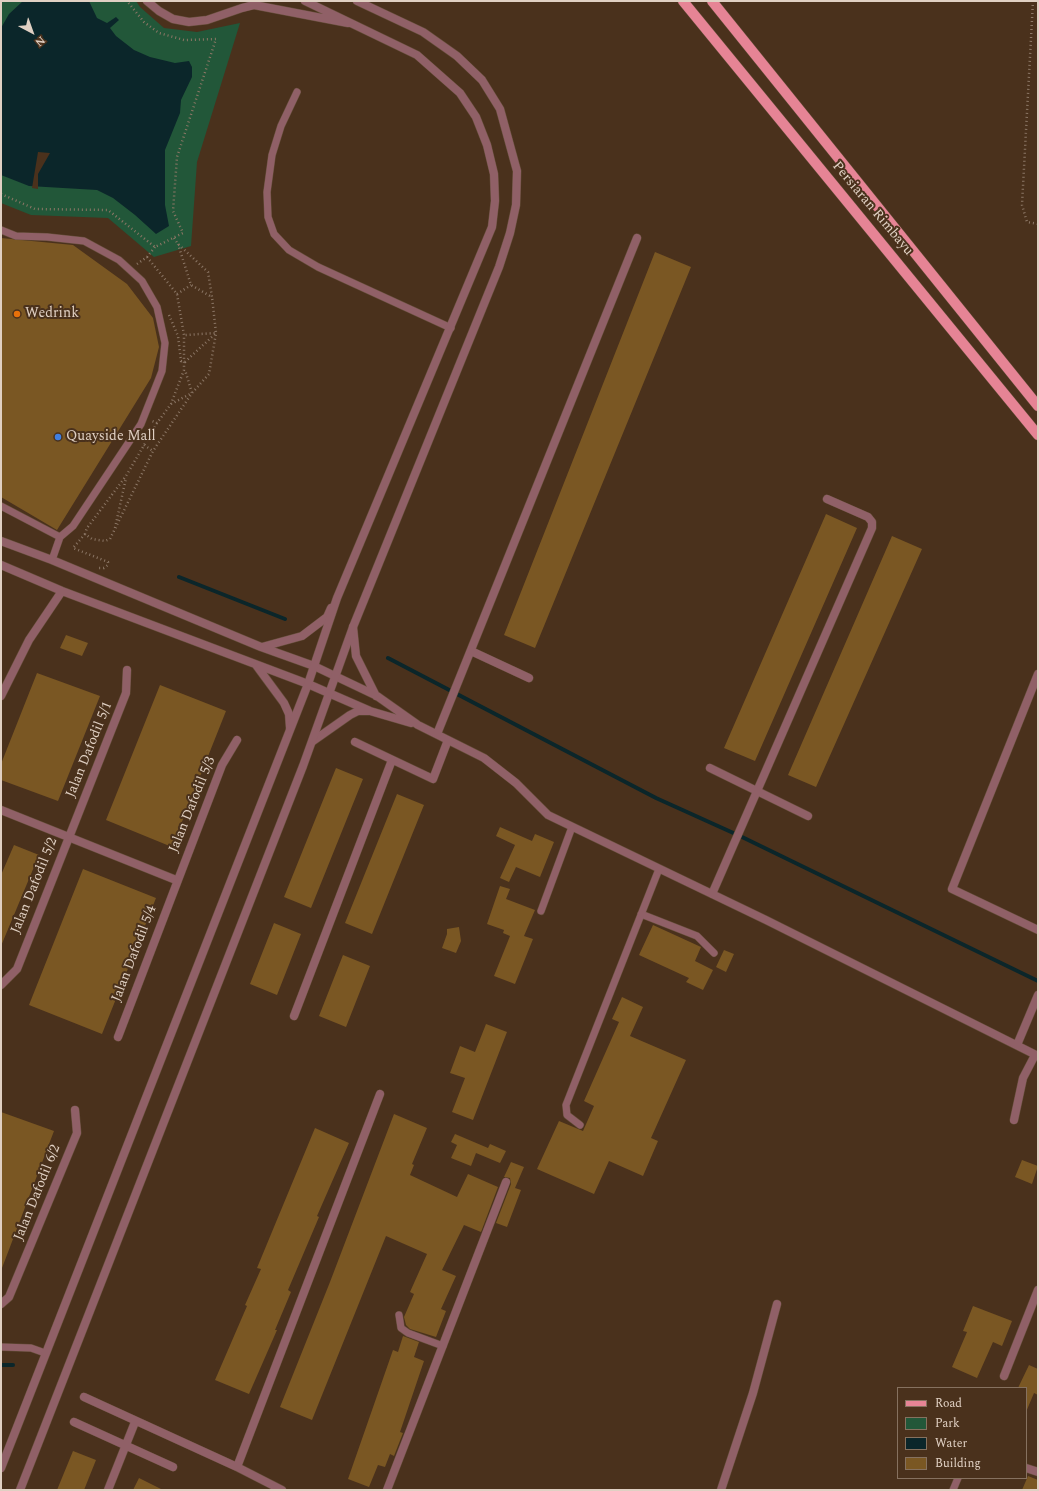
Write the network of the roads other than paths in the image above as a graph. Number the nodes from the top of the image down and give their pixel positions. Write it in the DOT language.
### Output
graph roads {
  1 [pos="147,1"];
  2 [pos="305,1"];
  3 [pos="357,1"];
  4 [pos="679,1"];
  5 [pos="683,1"];
  6 [pos="712,1"];
  7 [pos="699,21"];
  8 [pos="358,26"];
  9 [pos="297,92"];
  10 [pos="1,230"];
  11 [pos="637,238"];
  12 [pos="451,328"];
  13 [pos="1038,406"];
  14 [pos="1038,435"];
  15 [pos="827,499"];
  16 [pos="1,506"];
  17 [pos="60,537"];
  18 [pos="1,542"];
  19 [pos="52,560"];
  20 [pos="1,565"];
  21 [pos="62,591"];
  22 [pos="337,598"];
  23 [pos="353,627"];
  24 [pos="262,647"];
  25 [pos="472,651"];
  26 [pos="256,665"];
  27 [pos="314,666"];
  28 [pos="126,670"];
  29 [pos="1038,674"];
  30 [pos="335,676"];
  31 [pos="529,678"];
  32 [pos="308,684"];
  33 [pos="329,694"];
  34 [pos="1,696"];
  35 [pos="377,696"];
  36 [pos="370,711"];
  37 [pos="418,725"];
  38 [pos="290,728"];
  39 [pos="437,734"];
  40 [pos="237,740"];
  41 [pos="448,740"];
  42 [pos="313,741"];
  43 [pos="355,742"];
  44 [pos="392,760"];
  45 [pos="710,768"];
  46 [pos="756,791"];
  47 [pos="1,810"];
  48 [pos="808,816"];
  49 [pos="572,827"];
  50 [pos="69,837"];
  51 [pos="659,869"];
  52 [pos="176,880"];
  53 [pos="712,894"];
  54 [pos="541,911"];
  55 [pos="641,914"];
  56 [pos="1038,930"];
  57 [pos="714,953"];
  58 [pos="1,985"];
  59 [pos="1038,995"];
  60 [pos="294,1016"];
  61 [pos="118,1037"];
  62 [pos="1017,1046"];
  63 [pos="1035,1058"];
  64 [pos="380,1094"];
  65 [pos="76,1110"];
  66 [pos="1014,1120"];
  67 [pos="580,1126"];
  68 [pos="506,1182"];
  69 [pos="1038,1290"];
  70 [pos="1,1304"];
  71 [pos="777,1304"];
  72 [pos="399,1315"];
  73 [pos="443,1346"];
  74 [pos="1,1347"];
  75 [pos="45,1353"];
  76 [pos="1004,1376"];
  77 [pos="84,1397"];
  78 [pos="74,1422"];
  79 [pos="135,1422"];
  80 [pos="126,1445"];
  81 [pos="172,1467"];
  82 [pos="237,1467"];
  83 [pos="1,1468"];
  84 [pos="1027,1468"];
  85 [pos="1038,1472"];
  86 [pos="958,1479"];
  87 [pos="20,1490"];
  88 [pos="109,1490"];
  89 [pos="282,1490"];
  90 [pos="387,1490"];
  91 [pos="721,1490"];
  92 [pos="953,1490"];
  1 -- 8 [label="street"];
  2 -- 8 [label="street"];
  3 -- 23 [label="street"];
  4 -- 7 [label="main road"];
  5 -- 7 [label="main road, Persiaran Rimbayu"];
  6 -- 13 [label="main road, Persiaran Rimbayu"];
  7 -- 14 [label="main road, Persiaran Rimbayu"];
  8 -- 12 [label="street"];
  9 -- 12 [label="lane"];
  10 -- 17 [label="lane"];
  11 -- 25 [label="street"];
  12 -- 22 [label="street"];
  15 -- 46 [label="street"];
  16 -- 17 [label="lane"];
  17 -- 19 [label="lane"];
  18 -- 19 [label="street"];
  19 -- 24 [label="street"];
  20 -- 21 [label="street"];
  21 -- 26 [label="street"];
  21 -- 34 [label="street"];
  22 -- 24 [label="street"];
  22 -- 27 [label="street"];
  23 -- 30 [label="street"];
  23 -- 35 [label="street"];
  24 -- 27 [label="street"];
  25 -- 31 [label="street"];
  25 -- 39 [label="street"];
  26 -- 32 [label="street"];
  26 -- 38 [label="street"];
  27 -- 30 [label="street"];
  27 -- 32 [label="street"];
  28 -- 50 [label="street, Jalan Dafodil 5/1"];
  29 -- 56 [label="street"];
  30 -- 33 [label="street"];
  30 -- 35 [label="street"];
  32 -- 33 [label="street"];
  32 -- 38 [label="street"];
  33 -- 36 [label="street"];
  33 -- 42 [label="street"];
  35 -- 37 [label="street"];
  36 -- 37 [label="street"];
  36 -- 42 [label="street"];
  37 -- 39 [label="street"];
  38 -- 75 [label="street"];
  39 -- 41 [label="street"];
  40 -- 52 [label="street, Jalan Dafodil 5/3"];
  41 -- 44 [label="street"];
  41 -- 49 [label="street"];
  42 -- 87 [label="street"];
  43 -- 44 [label="street"];
  44 -- 60 [label="street"];
  45 -- 46 [label="street"];
  46 -- 48 [label="street"];
  46 -- 53 [label="street"];
  47 -- 50 [label="street"];
  49 -- 51 [label="street"];
  49 -- 54 [label="lane"];
  50 -- 52 [label="street"];
  50 -- 58 [label="street, Jalan Dafodil 5/2"];
  51 -- 53 [label="street"];
  51 -- 55 [label="lane"];
  52 -- 61 [label="street, Jalan Dafodil 5/4"];
  53 -- 62 [label="street"];
  55 -- 57 [label="lane"];
  55 -- 67 [label="lane"];
  59 -- 62 [label="street"];
  62 -- 63 [label="street"];
  63 -- 66 [label="street"];
  64 -- 82 [label="street"];
  65 -- 70 [label="street, Jalan Dafodil 6/2"];
  68 -- 73 [label="street"];
  69 -- 76 [label="street"];
  71 -- 91 [label="street"];
  72 -- 73 [label="lane"];
  73 -- 90 [label="street"];
  74 -- 75 [label="lane"];
  75 -- 83 [label="street"];
  77 -- 79 [label="street"];
  78 -- 80 [label="street"];
  79 -- 80 [label="street"];
  79 -- 82 [label="street"];
  80 -- 81 [label="street"];
  80 -- 88 [label="street"];
  82 -- 89 [label="street"];
  84 -- 85 [label="street"];
  86 -- 92 [label="lane"];
}
